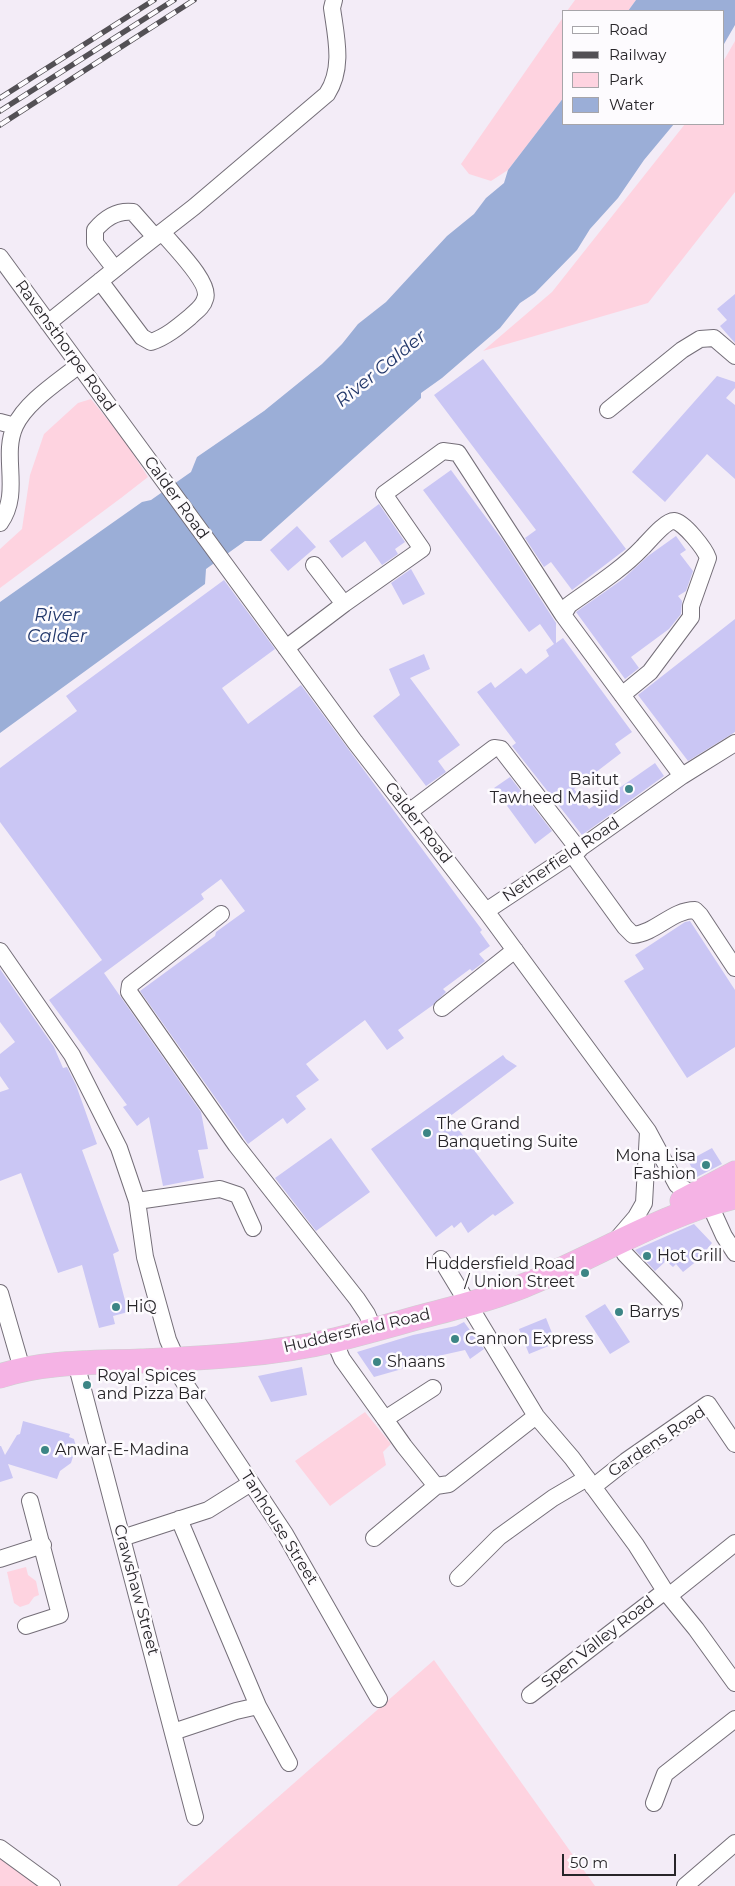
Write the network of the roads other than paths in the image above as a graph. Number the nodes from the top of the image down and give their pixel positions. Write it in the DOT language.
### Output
graph roads {
  1 [pos="334,0"];
  2 [pos="158,235"];
  3 [pos="0,257"];
  4 [pos="115,269"];
  5 [pos="100,281"];
  6 [pos="48,323"];
  7 [pos="735,356"];
  8 [pos="78,365"];
  9 [pos="608,410"];
  10 [pos="7,424"];
  11 [pos="130,436"];
  12 [pos="0,523"];
  13 [pos="314,565"];
  14 [pos="344,604"];
  15 [pos="563,615"];
  16 [pos="286,648"];
  17 [pos="622,695"];
  18 [pos="735,743"];
  19 [pos="682,776"];
  20 [pos="410,812"];
  21 [pos="576,852"];
  22 [pos="486,911"];
  23 [pos="221,914"];
  24 [pos="515,950"];
  25 [pos="0,951"];
  26 [pos="735,968"];
  27 [pos="442,1008"];
  28 [pos="648,1131"];
  29 [pos="735,1173"];
  30 [pos="735,1197"];
  31 [pos="702,1199"];
  32 [pos="137,1201"];
  33 [pos="253,1228"];
  34 [pos="615,1243"];
  35 [pos="735,1254"];
  36 [pos="441,1260"];
  37 [pos="0,1293"];
  38 [pos="467,1305"];
  39 [pos="674,1305"];
  40 [pos="374,1330"];
  41 [pos="334,1340"];
  42 [pos="177,1360"];
  43 [pos="76,1363"];
  44 [pos="11,1373"];
  45 [pos="433,1388"];
  46 [pos="536,1416"];
  47 [pos="385,1418"];
  48 [pos="735,1444"];
  49 [pos="590,1482"];
  50 [pos="251,1483"];
  51 [pos="436,1486"];
  52 [pos="30,1501"];
  53 [pos="179,1519"];
  54 [pos="122,1538"];
  55 [pos="374,1538"];
  56 [pos="735,1543"];
  57 [pos="43,1545"];
  58 [pos="0,1559"];
  59 [pos="458,1578"];
  60 [pos="667,1593"];
  61 [pos="26,1626"];
  62 [pos="735,1683"];
  63 [pos="530,1695"];
  64 [pos="379,1699"];
  65 [pos="258,1706"];
  66 [pos="735,1719"];
  67 [pos="173,1732"];
  68 [pos="289,1763"];
  69 [pos="654,1803"];
  70 [pos="195,1817"];
  71 [pos="735,1843"];
  72 [pos="0,1848"];
  73 [pos="52,1886"];
  74 [pos="685,1886"];
  1 -- 2 [label="street"];
  2 -- 4 [label="street"];
  2 -- 4 [label="street"];
  2 -- 5 [label="street"];
  3 -- 6 [label="street, Ravensthorpe Road"];
  4 -- 5 [label="street"];
  5 -- 6 [label="street"];
  6 -- 8 [label="street, Ravensthorpe Road"];
  7 -- 9 [label="street"];
  8 -- 10 [label="street"];
  8 -- 11 [label="street, Ravensthorpe Road"];
  10 -- 12 [label="street"];
  11 -- 16 [label="street, Calder Road"];
  13 -- 14 [label="street"];
  14 -- 15 [label="street"];
  14 -- 16 [label="street"];
  15 -- 17 [label="street"];
  15 -- 17 [label="street"];
  16 -- 20 [label="street, Calder Road"];
  17 -- 19 [label="street"];
  18 -- 19 [label="street, Netherfield Road"];
  19 -- 21 [label="street, Netherfield Road"];
  20 -- 21 [label="street"];
  20 -- 22 [label="street, Calder Road"];
  21 -- 22 [label="street, Netherfield Road"];
  21 -- 26 [label="street"];
  22 -- 24 [label="street, Calder Road"];
  23 -- 40 [label="street"];
  24 -- 27 [label="street"];
  24 -- 28 [label="street, Calder Road"];
  25 -- 32 [label="street, Tanhouse Street"];
  28 -- 31 [label="street, Calder Road"];
  28 -- 34 [label="street"];
  29 -- 31 [label="highway, Huddersfield Road"];
  30 -- 31 [label="highway, Huddersfield Road"];
  31 -- 34 [label="highway, Huddersfield Road"];
  31 -- 35 [label="street"];
  32 -- 33 [label="street"];
  32 -- 42 [label="street, Tanhouse Street"];
  34 -- 38 [label="highway, Huddersfield Road"];
  34 -- 39 [label="street"];
  36 -- 38 [label="street, Spen Valley Road"];
  37 -- 44 [label="street"];
  38 -- 40 [label="highway, Huddersfield Road"];
  38 -- 46 [label="street, Spen Valley Road"];
  40 -- 41 [label="highway, Huddersfield Road"];
  41 -- 42 [label="highway, Huddersfield Road"];
  41 -- 47 [label="street"];
  42 -- 43 [label="highway, Huddersfield Road"];
  42 -- 50 [label="street, Tanhouse Street"];
  43 -- 44 [label="highway, Huddersfield Road"];
  43 -- 54 [label="street, Crawshaw Street"];
  45 -- 47 [label="street"];
  46 -- 49 [label="street, Spen Valley Road"];
  46 -- 51 [label="street"];
  47 -- 51 [label="street"];
  48 -- 49 [label="street, Gardens Road"];
  49 -- 59 [label="street"];
  49 -- 60 [label="street, Spen Valley Road"];
  50 -- 53 [label="street"];
  50 -- 64 [label="street, Tanhouse Street"];
  51 -- 55 [label="street"];
  52 -- 57 [label="street"];
  53 -- 54 [label="street"];
  53 -- 65 [label="street"];
  54 -- 67 [label="street, Crawshaw Street"];
  56 -- 60 [label="street"];
  57 -- 58 [label="street"];
  57 -- 61 [label="street"];
  60 -- 62 [label="street, Spen Valley Road"];
  60 -- 63 [label="street, Spen Valley Road"];
  65 -- 67 [label="street"];
  65 -- 68 [label="street"];
  66 -- 69 [label="street"];
  67 -- 70 [label="street, Crawshaw Street"];
  71 -- 74 [label="street"];
  72 -- 73 [label="street"];
}
